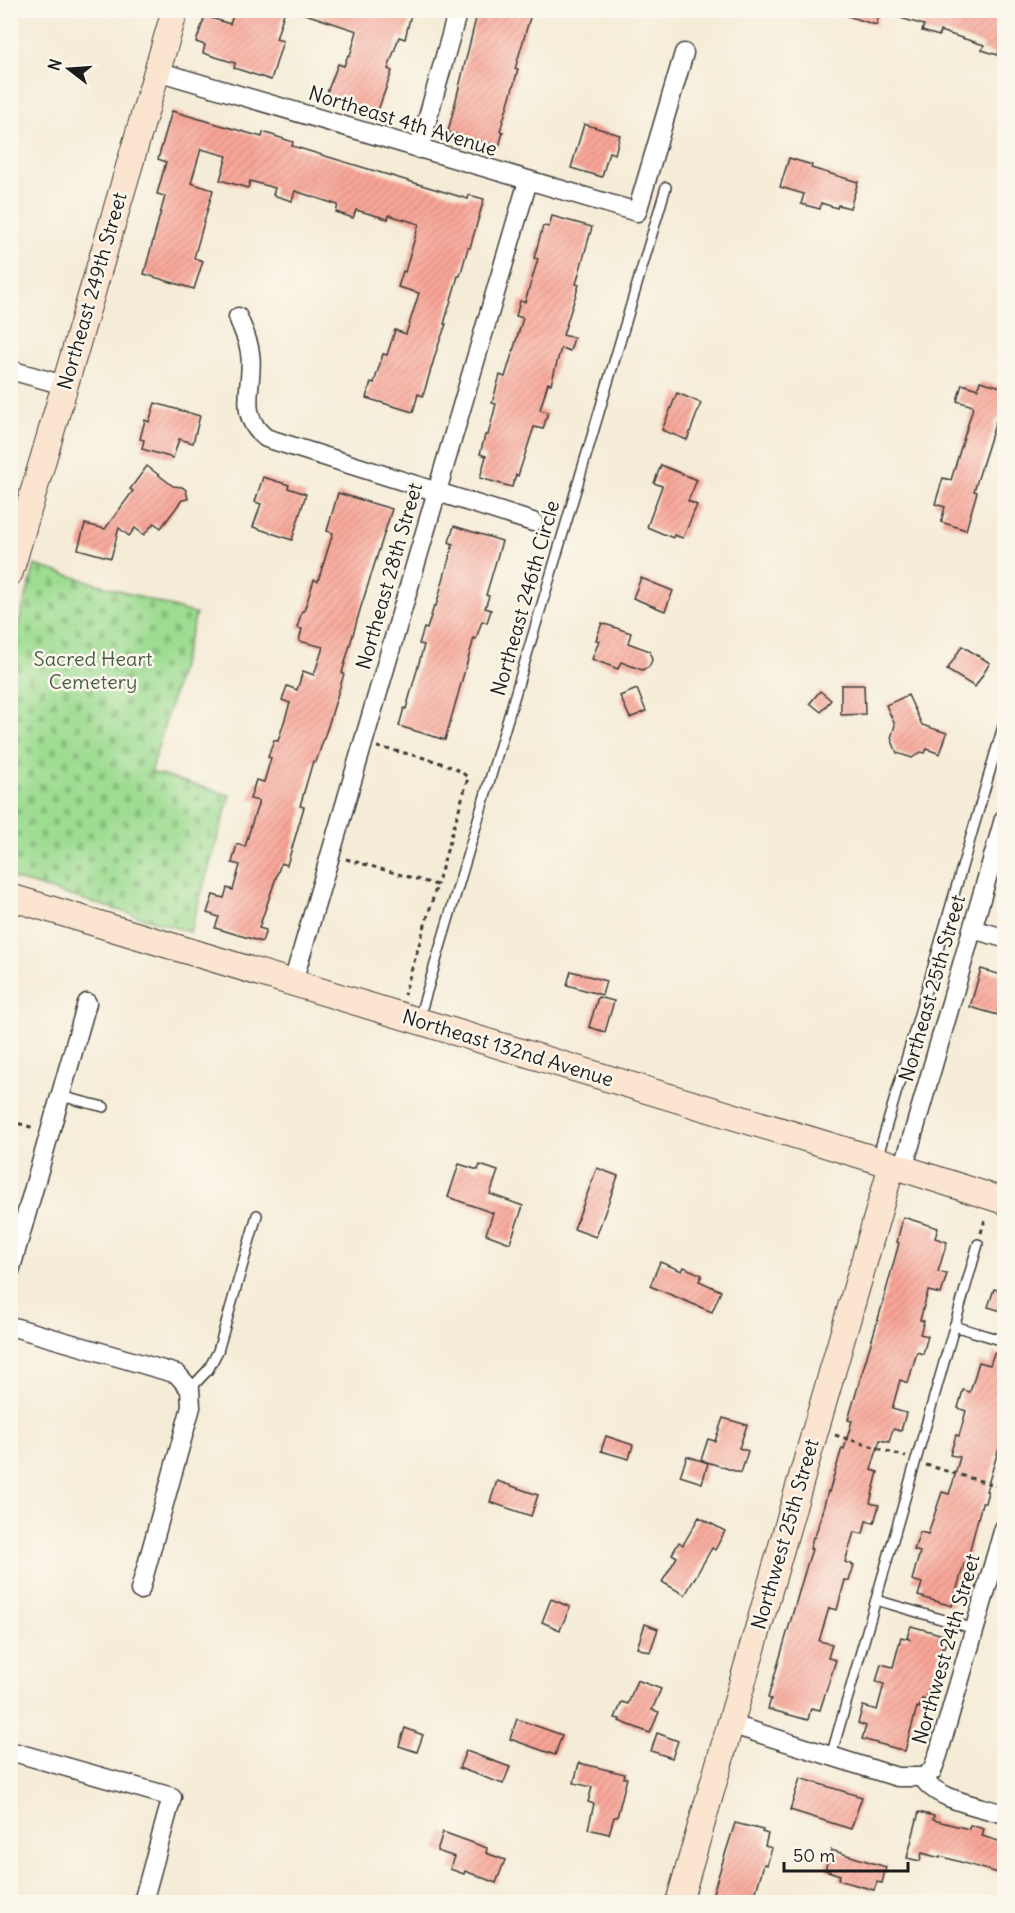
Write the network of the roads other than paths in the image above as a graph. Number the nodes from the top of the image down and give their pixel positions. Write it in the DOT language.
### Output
graph roads {
  1 [pos="175,10"];
  2 [pos="458,10"];
  3 [pos="684,53"];
  4 [pos="157,71"];
  5 [pos="419,149"];
  6 [pos="528,182"];
  7 [pos="666,186"];
  8 [pos="238,317"];
  9 [pos="10,370"];
  10 [pos="64,385"];
  11 [pos="437,493"];
  12 [pos="533,522"];
  13 [pos="10,572"];
  14 [pos="1005,723"];
  15 [pos="1005,819"];
  16 [pos="10,897"];
  17 [pos="972,929"];
  18 [pos="1005,938"];
  19 [pos="293,982"];
  20 [pos="87,1004"];
  21 [pos="409,1017"];
  22 [pos="60,1096"];
  23 [pos="104,1107"];
  24 [pos="891,1165"];
  25 [pos="998,1200"];
  26 [pos="257,1215"];
  27 [pos="978,1244"];
  28 [pos="10,1271"];
  29 [pos="10,1326"];
  30 [pos="954,1326"];
  31 [pos="1005,1341"];
  32 [pos="190,1389"];
  33 [pos="1005,1528"];
  34 [pos="140,1590"];
  35 [pos="876,1600"];
  36 [pos="975,1629"];
  37 [pos="730,1724"];
  38 [pos="10,1751"];
  39 [pos="831,1756"];
  40 [pos="923,1777"];
  41 [pos="1005,1814"];
  42 [pos="143,1902"];
  43 [pos="679,1902"];
  1 -- 4 [label="street, Northeast 249th Street"];
  2 -- 5 [label="street"];
  3 -- 6 [label="street, Northeast 4th Avenue"];
  4 -- 5 [label="street, Northeast 4th Avenue"];
  4 -- 10 [label="street, Northeast 249th Street"];
  5 -- 6 [label="street, Northeast 4th Avenue"];
  6 -- 11 [label="street, Northeast 28th Street"];
  7 -- 21 [label="lane, Northeast 246th Circle"];
  8 -- 11 [label="street"];
  9 -- 10 [label="street"];
  10 -- 13 [label="street, Northeast 249th Street"];
  11 -- 12 [label="street"];
  11 -- 19 [label="street, Northeast 28th Street"];
  14 -- 24 [label="lane"];
  15 -- 17 [label="street, Northeast 25th Street"];
  16 -- 19 [label="street, Northeast 132nd Avenue"];
  17 -- 18 [label="street"];
  17 -- 24 [label="street, Northeast 25th Street"];
  19 -- 21 [label="street, Northeast 132nd Avenue"];
  20 -- 22 [label="street"];
  21 -- 24 [label="street, Northeast 132nd Avenue"];
  22 -- 23 [label="lane"];
  22 -- 28 [label="street"];
  24 -- 25 [label="street, Northeast 132nd Avenue"];
  24 -- 37 [label="street, Northwest 25th Street"];
  26 -- 32 [label="lane"];
  27 -- 30 [label="lane"];
  29 -- 32 [label="street"];
  30 -- 31 [label="lane"];
  30 -- 35 [label="lane"];
  32 -- 34 [label="street"];
  33 -- 36 [label="street, Northwest 24th Street"];
  35 -- 36 [label="lane"];
  35 -- 39 [label="lane"];
  36 -- 40 [label="street, Northwest 24th Street"];
  37 -- 39 [label="street"];
  37 -- 43 [label="street, Northwest 25th Street"];
  38 -- 42 [label="street"];
  39 -- 40 [label="street"];
  40 -- 41 [label="street"];
}
